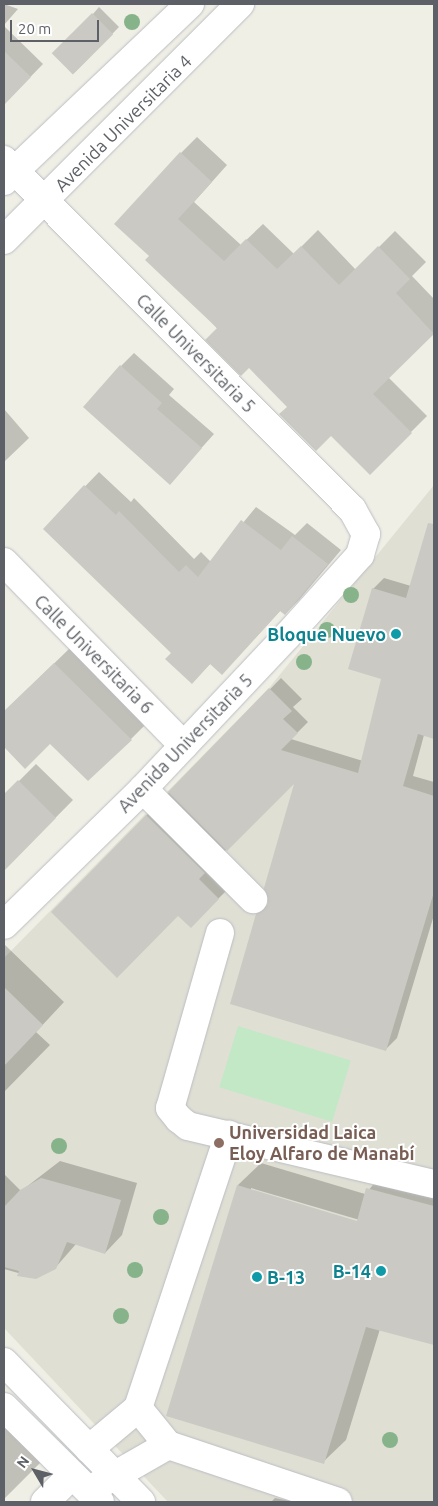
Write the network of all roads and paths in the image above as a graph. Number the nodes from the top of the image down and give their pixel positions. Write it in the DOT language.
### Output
graph roads {
  1 [pos="190,4"];
  2 [pos="240,4"];
  3 [pos="7,171"];
  4 [pos="44,202"];
  5 [pos="4,240"];
  6 [pos="360,555"];
  7 [pos="4,562"];
  8 [pos="184,746"];
  9 [pos="143,789"];
  10 [pos="253,899"];
  11 [pos="4,925"];
  12 [pos="220,933"];
  13 [pos="228,1135"];
  14 [pos="434,1184"];
  15 [pos="4,1362"];
  16 [pos="4,1407"];
  17 [pos="138,1408"];
  18 [pos="168,1445"];
  19 [pos="89,1449"];
  20 [pos="115,1476"];
  21 [pos="87,1489"];
  22 [pos="45,1502"];
  23 [pos="141,1502"];
  24 [pos="338,1502"];
  1 -- 3 [label="street"];
  2 -- 4 [label="street, Avenida Universitaria 4"];
  3 -- 4 [label="street, Calle Universitaria 5"];
  4 -- 5 [label="street, Avenida Universitaria 4"];
  4 -- 6 [label="street, Calle Universitaria 5"];
  6 -- 8 [label="street, Avenida Universitaria 5"];
  7 -- 8 [label="street, Calle Universitaria 6"];
  8 -- 9 [label="street, Avenida Universitaria 5"];
  9 -- 10 [label="street"];
  9 -- 11 [label="street, Avenida Universitaria 5"];
  12 -- 13 [label="street"];
  13 -- 14 [label="street"];
  13 -- 17 [label="street"];
  15 -- 19 [label="street"];
  16 -- 21 [label="street"];
  17 -- 18 [label="street"];
  17 -- 19 [label="street"];
  18 -- 20 [label="street"];
  18 -- 24 [label="street"];
  19 -- 20 [label="street"];
  20 -- 21 [label="street"];
  20 -- 23 [label="street"];
  21 -- 22 [label="street"];
}
